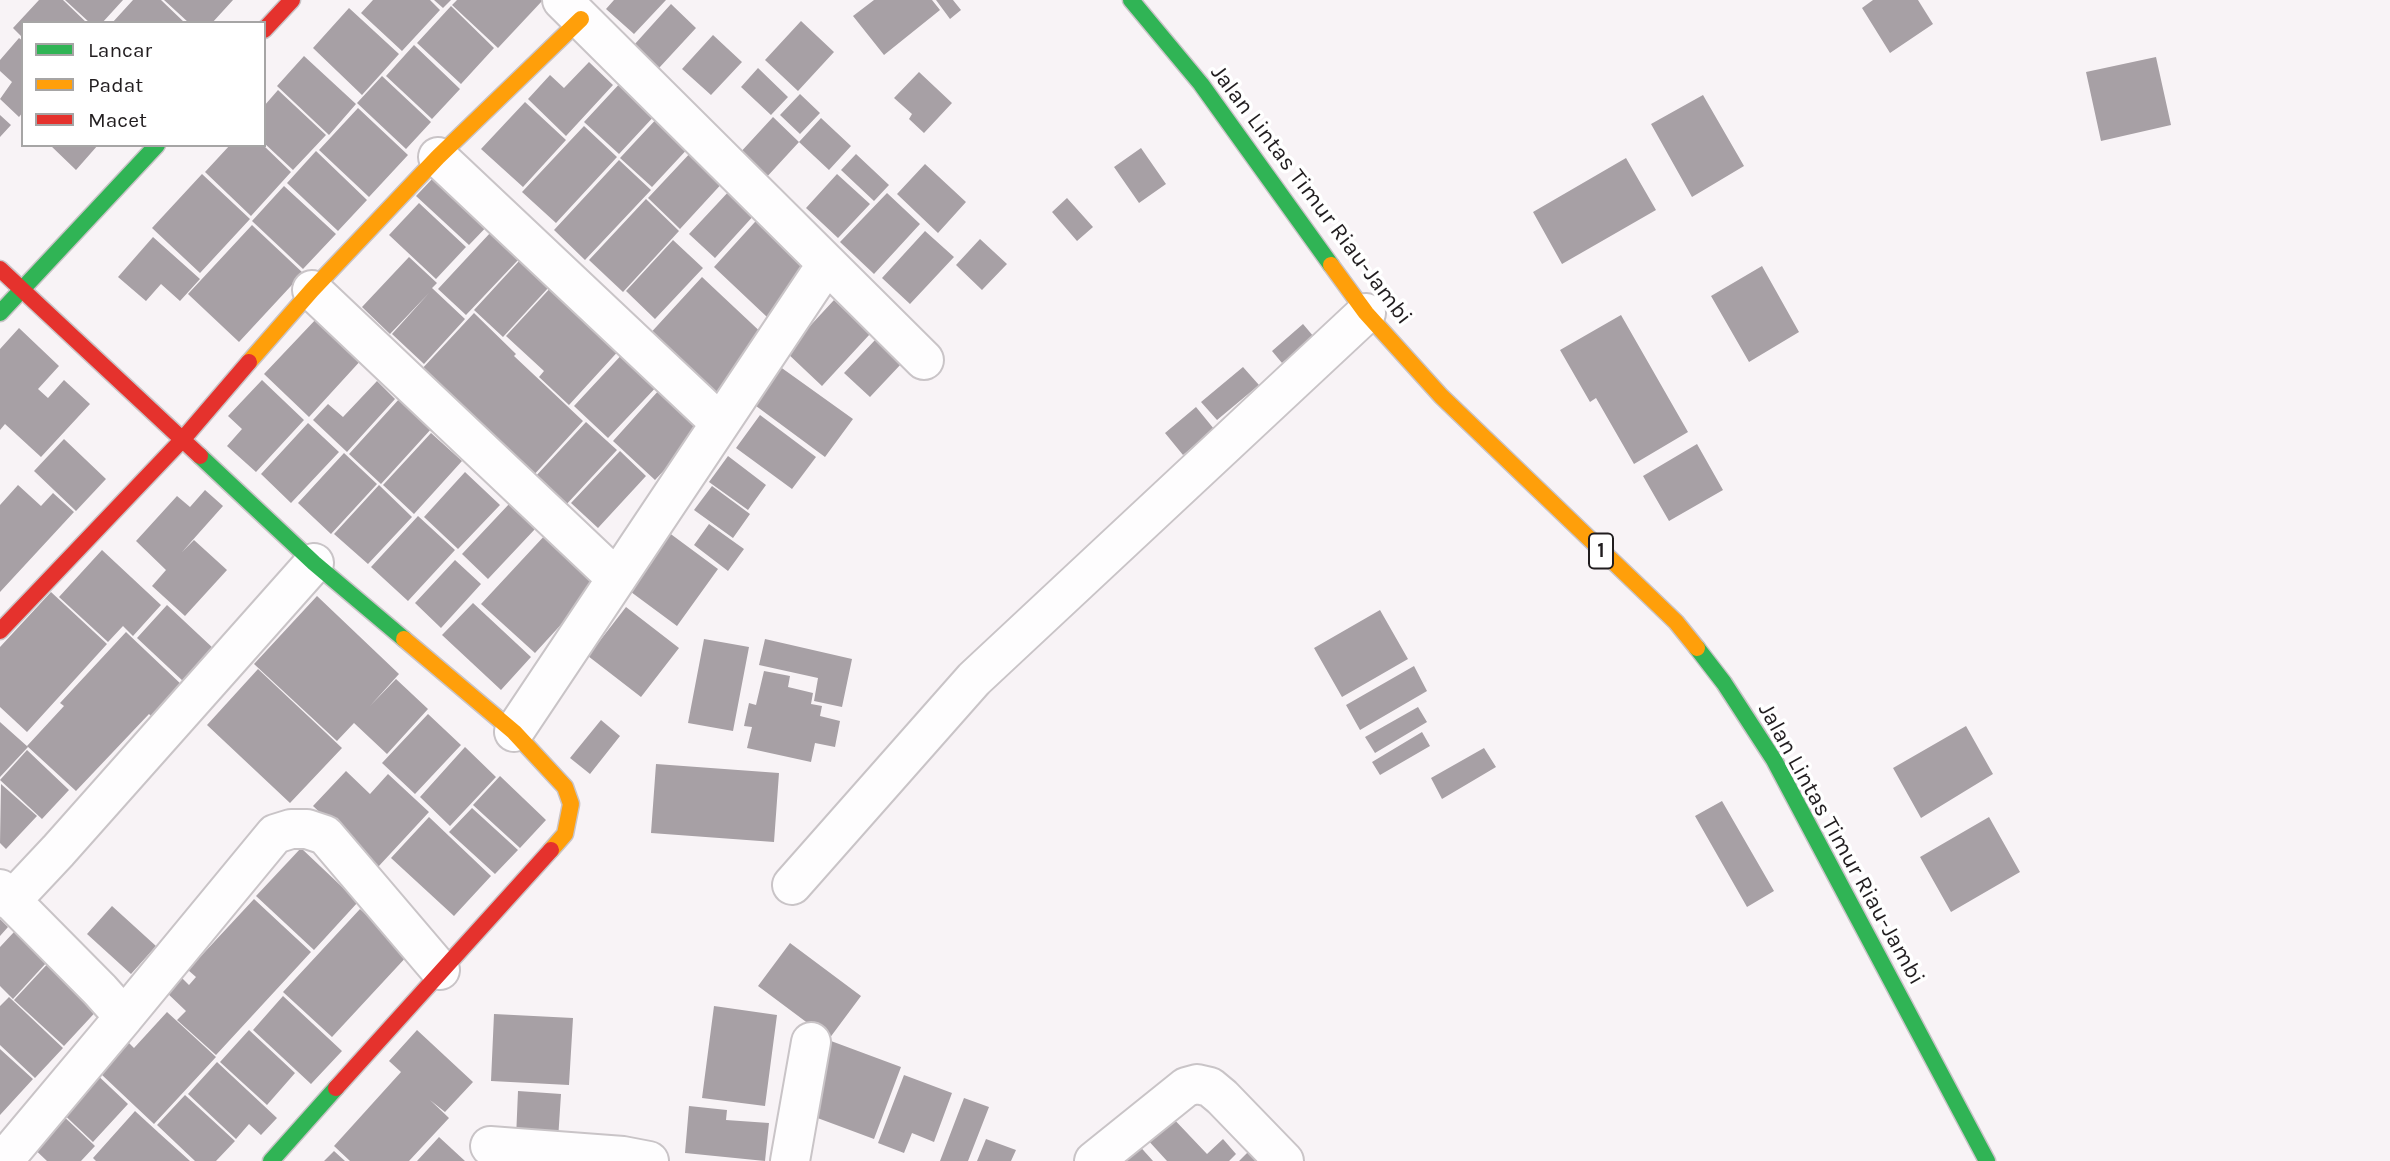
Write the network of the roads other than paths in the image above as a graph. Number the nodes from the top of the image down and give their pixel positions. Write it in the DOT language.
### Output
graph roads {
  1 [pos="1131,0"];
  2 [pos="572,10"];
  3 [pos="154,147"];
  4 [pos="438,157"];
  5 [pos="826,265"];
  6 [pos="0,269"];
  7 [pos="22,289"];
  8 [pos="312,290"];
  9 [pos="0,313"];
  10 [pos="1366,313"];
  11 [pos="924,360"];
  12 [pos="720,423"];
  13 [pos="183,439"];
  14 [pos="314,563"];
  15 [pos="616,578"];
  16 [pos="0,631"];
  17 [pos="514,732"];
  18 [pos="792,885"];
  19 [pos="6,895"];
  20 [pos="440,970"];
  21 [pos="124,1017"];
  22 [pos="811,1042"];
  23 [pos="491,1146"];
  24 [pos="8,1154"];
  25 [pos="548,1156"];
  26 [pos="281,1157"];
  27 [pos="632,1159"];
  28 [pos="790,1161"];
  29 [pos="1094,1161"];
  30 [pos="1284,1161"];
  31 [pos="1987,1161"];
  1 -- 10 [label="main road, Jalan Lintas Timur Riau-Jambi / 1"];
  2 -- 4 [label="main road"];
  2 -- 5 [label="street"];
  3 -- 7 [label="main road"];
  4 -- 8 [label="main road"];
  4 -- 12 [label="street"];
  5 -- 11 [label="street"];
  5 -- 12 [label="street"];
  6 -- 7 [label="main road"];
  7 -- 9 [label="main road"];
  7 -- 13 [label="main road"];
  8 -- 13 [label="main road"];
  8 -- 15 [label="street"];
  10 -- 18 [label="street"];
  10 -- 31 [label="main road, Jalan Lintas Timur Riau-Jambi / 1"];
  12 -- 15 [label="street"];
  13 -- 14 [label="main road"];
  13 -- 16 [label="main road"];
  14 -- 17 [label="main road"];
  14 -- 19 [label="street"];
  15 -- 17 [label="street"];
  17 -- 20 [label="main road"];
  19 -- 21 [label="street"];
  20 -- 21 [label="street"];
  20 -- 26 [label="main road"];
  21 -- 24 [label="street"];
  22 -- 28 [label="street"];
  23 -- 25 [label="street"];
  25 -- 27 [label="street"];
  29 -- 30 [label="street"];
}
